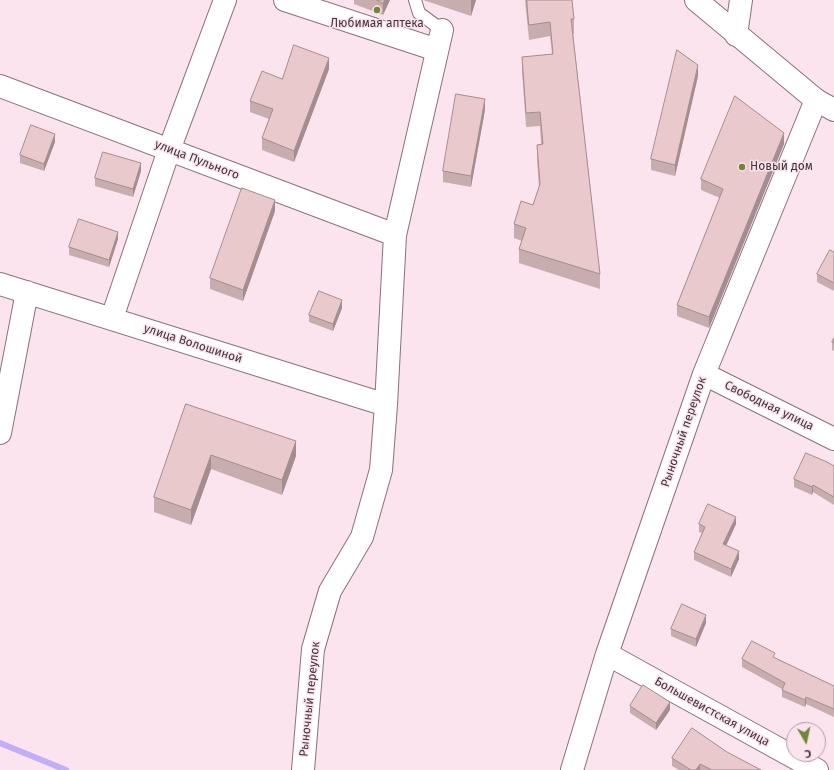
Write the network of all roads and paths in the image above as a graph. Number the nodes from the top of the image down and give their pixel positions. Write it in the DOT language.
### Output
graph roads {
  1 [pos="225,0"];
  2 [pos="285,0"];
  3 [pos="415,0"];
  4 [pos="696,0"];
  5 [pos="741,0"];
  6 [pos="736,35"];
  7 [pos="439,40"];
  8 [pos="0,86"];
  9 [pos="825,105"];
  10 [pos="169,150"];
  11 [pos="395,235"];
  12 [pos="0,284"];
  13 [pos="27,292"];
  14 [pos="112,318"];
  15 [pos="704,374"];
  16 [pos="386,405"];
  17 [pos="0,433"];
  18 [pos="834,439"];
  19 [pos="608,654"];
  20 [pos="303,770"];
  21 [pos="572,770"];
  22 [pos="817,770"];
  1 -- 10 [label="street"];
  2 -- 7 [label="street"];
  3 -- 7 [label="lane"];
  4 -- 6 [label="street"];
  5 -- 6 [label="street"];
  6 -- 9 [label="street"];
  7 -- 11 [label="street, Рыночный переулок"];
  8 -- 10 [label="street, улица Пульного"];
  9 -- 15 [label="street, Рыночный переулок"];
  10 -- 11 [label="street, улица Пульного"];
  10 -- 14 [label="street"];
  11 -- 16 [label="street, Рыночный переулок"];
  12 -- 13 [label="street, улица Волошиной"];
  13 -- 14 [label="street, улица Волошиной"];
  13 -- 17 [label="street"];
  14 -- 16 [label="street, улица Волошиной"];
  15 -- 18 [label="street, Свободная улица"];
  15 -- 19 [label="street, Рыночный переулок"];
  16 -- 20 [label="street, Рыночный переулок"];
  19 -- 21 [label="street, Рыночный переулок"];
  19 -- 22 [label="street, Большевистская улица"];
}
